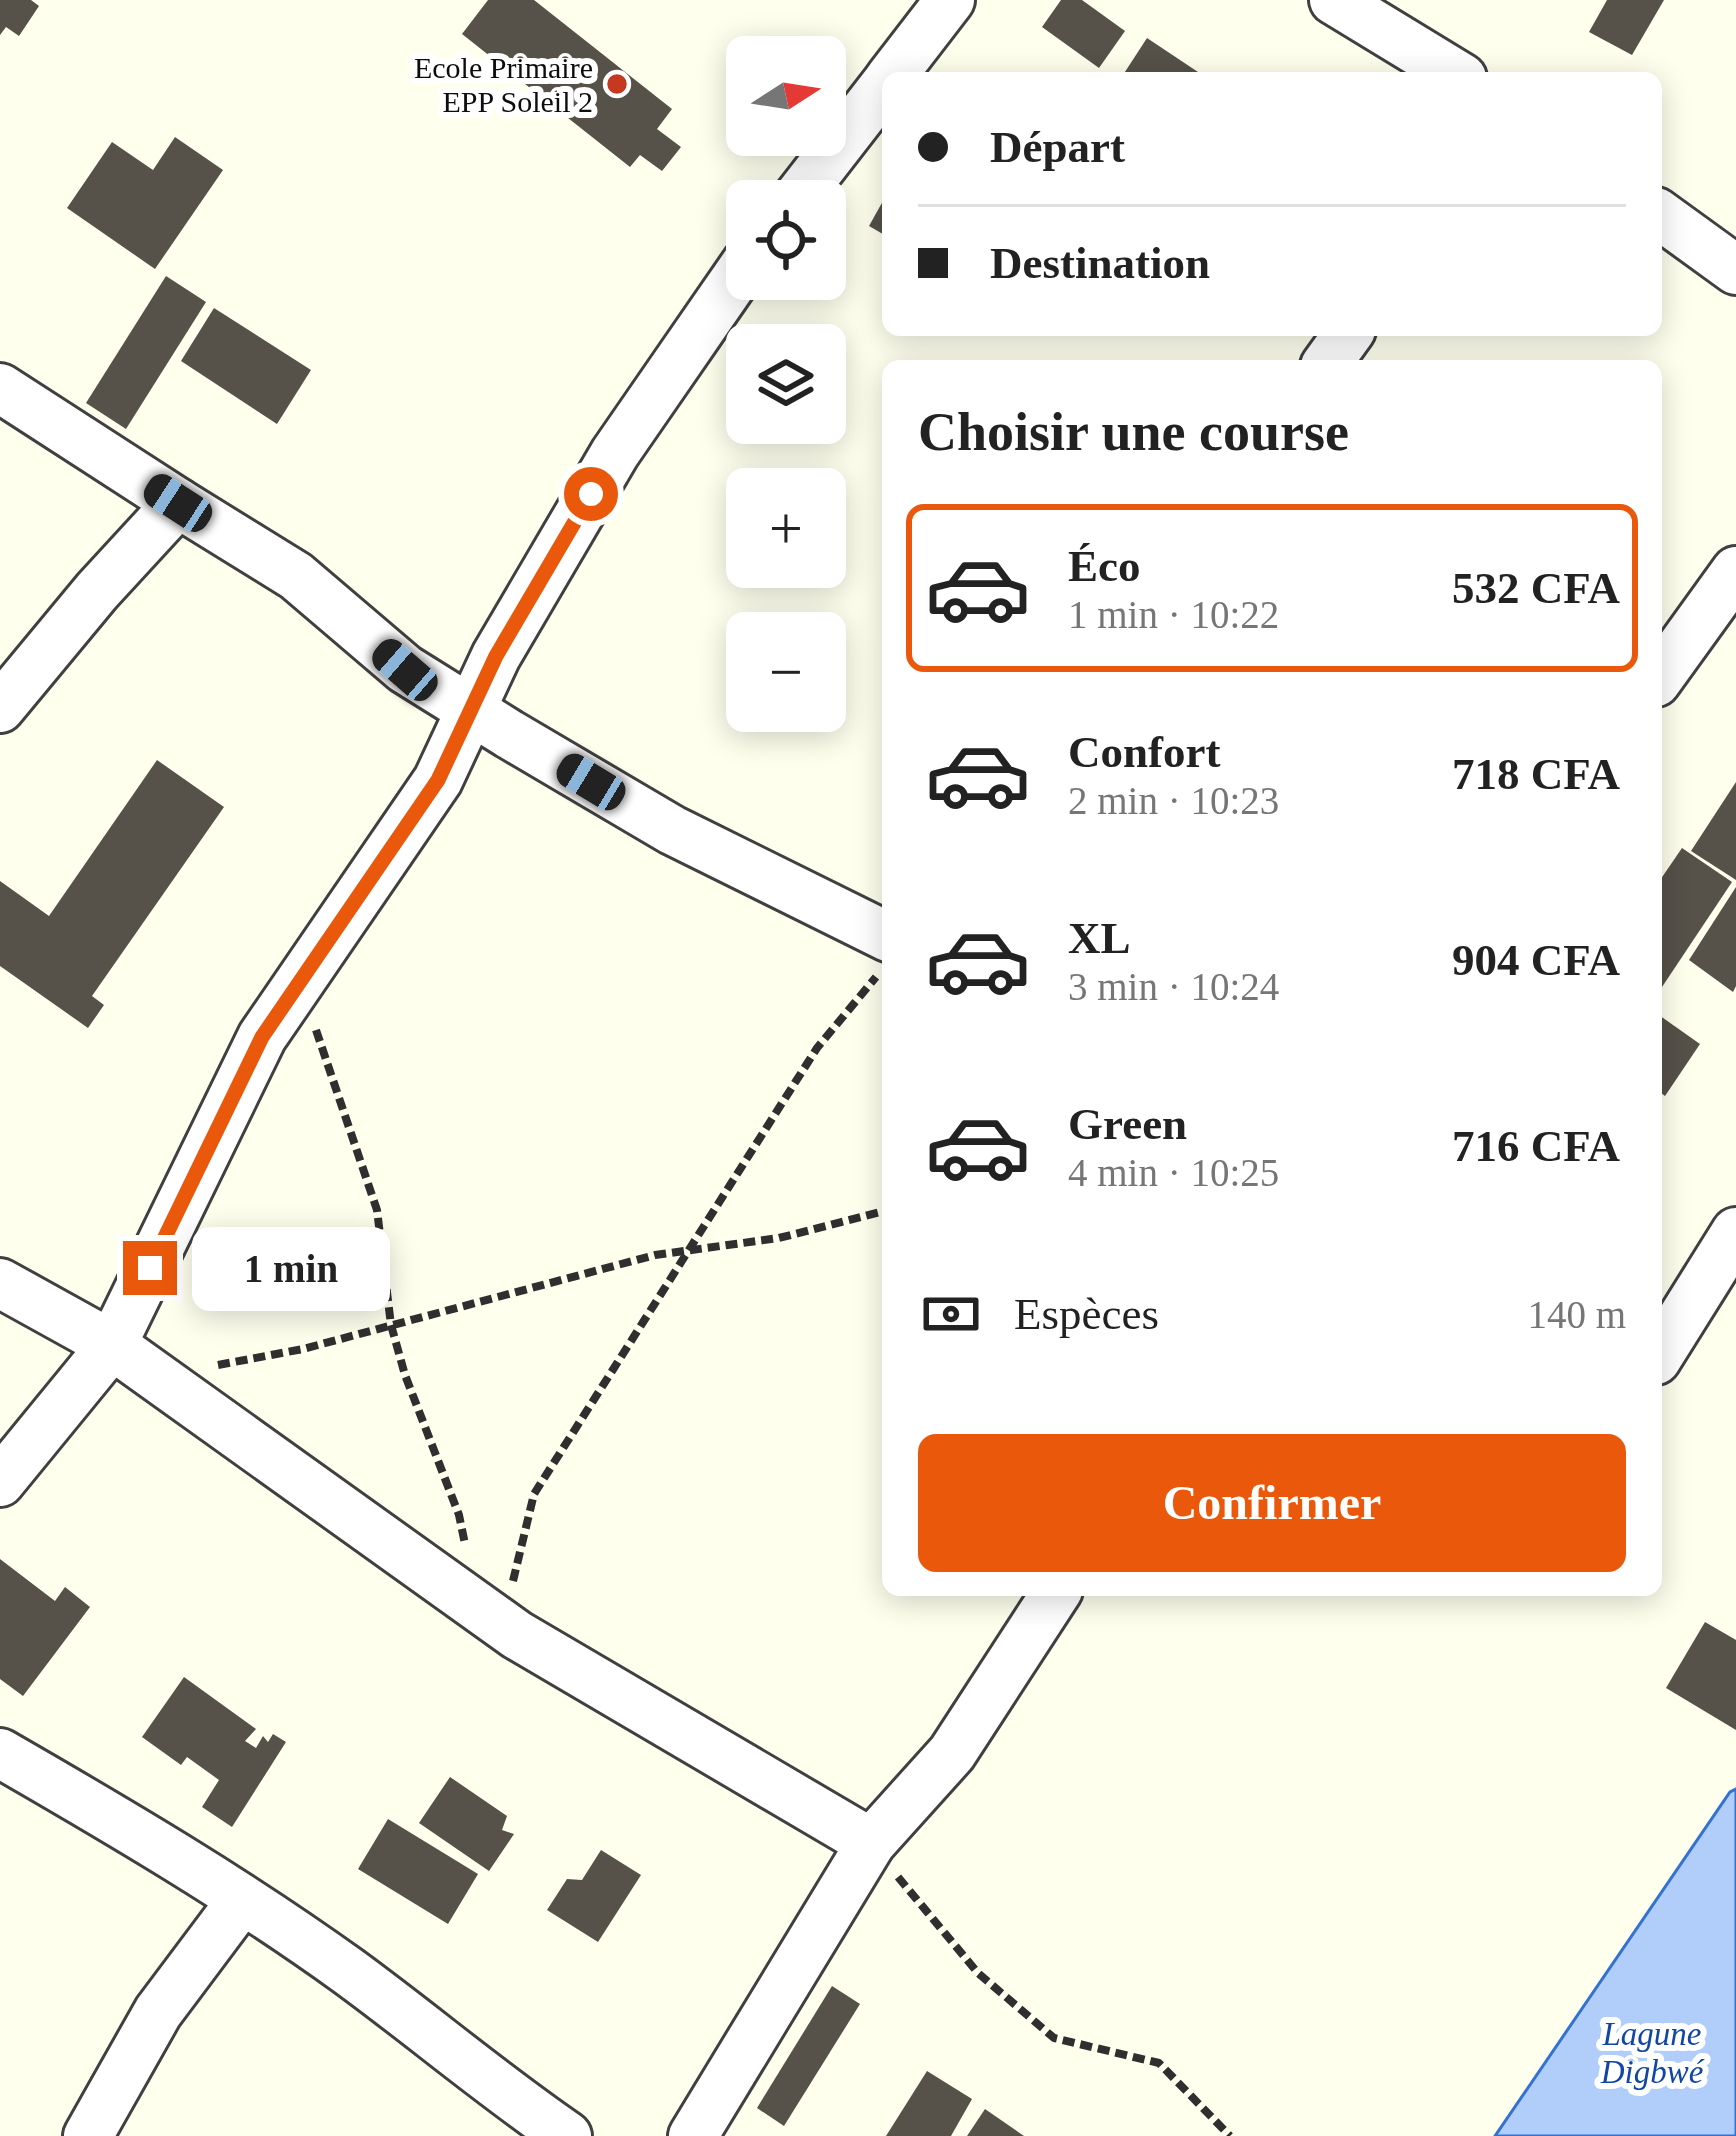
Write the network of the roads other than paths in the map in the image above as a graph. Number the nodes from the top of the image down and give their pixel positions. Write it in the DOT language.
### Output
graph roads {
  1 [pos="950,0"];
  2 [pos="1334,0"];
  3 [pos="894,72"];
  4 [pos="1452,72"];
  5 [pos="882,88"];
  6 [pos="810,180"];
  7 [pos="1662,216"];
  8 [pos="1736,270"];
  9 [pos="726,292"];
  10 [pos="0,388"];
  11 [pos="178,503"];
  12 [pos="1736,571"];
  13 [pos="1662,674"];
  14 [pos="0,708"];
  15 [pos="471,709"];
  16 [pos="882,935"];
  17 [pos="1736,1232"];
  18 [pos="0,1283"];
  19 [pos="112,1346"];
  20 [pos="1662,1350"];
  21 [pos="0,1482"];
  22 [pos="1054,1596"];
  23 [pos="0,1753"];
  24 [pos="871,1843"];
  25 [pos="242,1900"];
  26 [pos="88,2136"];
  27 [pos="567,2136"];
  28 [pos="693,2136"];
  1 -- 3 [label="street"];
  2 -- 4 [label="street"];
  5 -- 6 [label="street"];
  7 -- 8 [label="street"];
  9 -- 15 [label="street"];
  10 -- 11 [label="street"];
  11 -- 14 [label="street"];
  11 -- 15 [label="street"];
  12 -- 13 [label="street"];
  15 -- 16 [label="street"];
  15 -- 19 [label="street"];
  17 -- 20 [label="street"];
  18 -- 19 [label="street"];
  19 -- 21 [label="street"];
  19 -- 24 [label="street"];
  22 -- 24 [label="street"];
  23 -- 25 [label="street"];
  24 -- 28 [label="street"];
  25 -- 26 [label="street"];
  25 -- 27 [label="street"];
}
